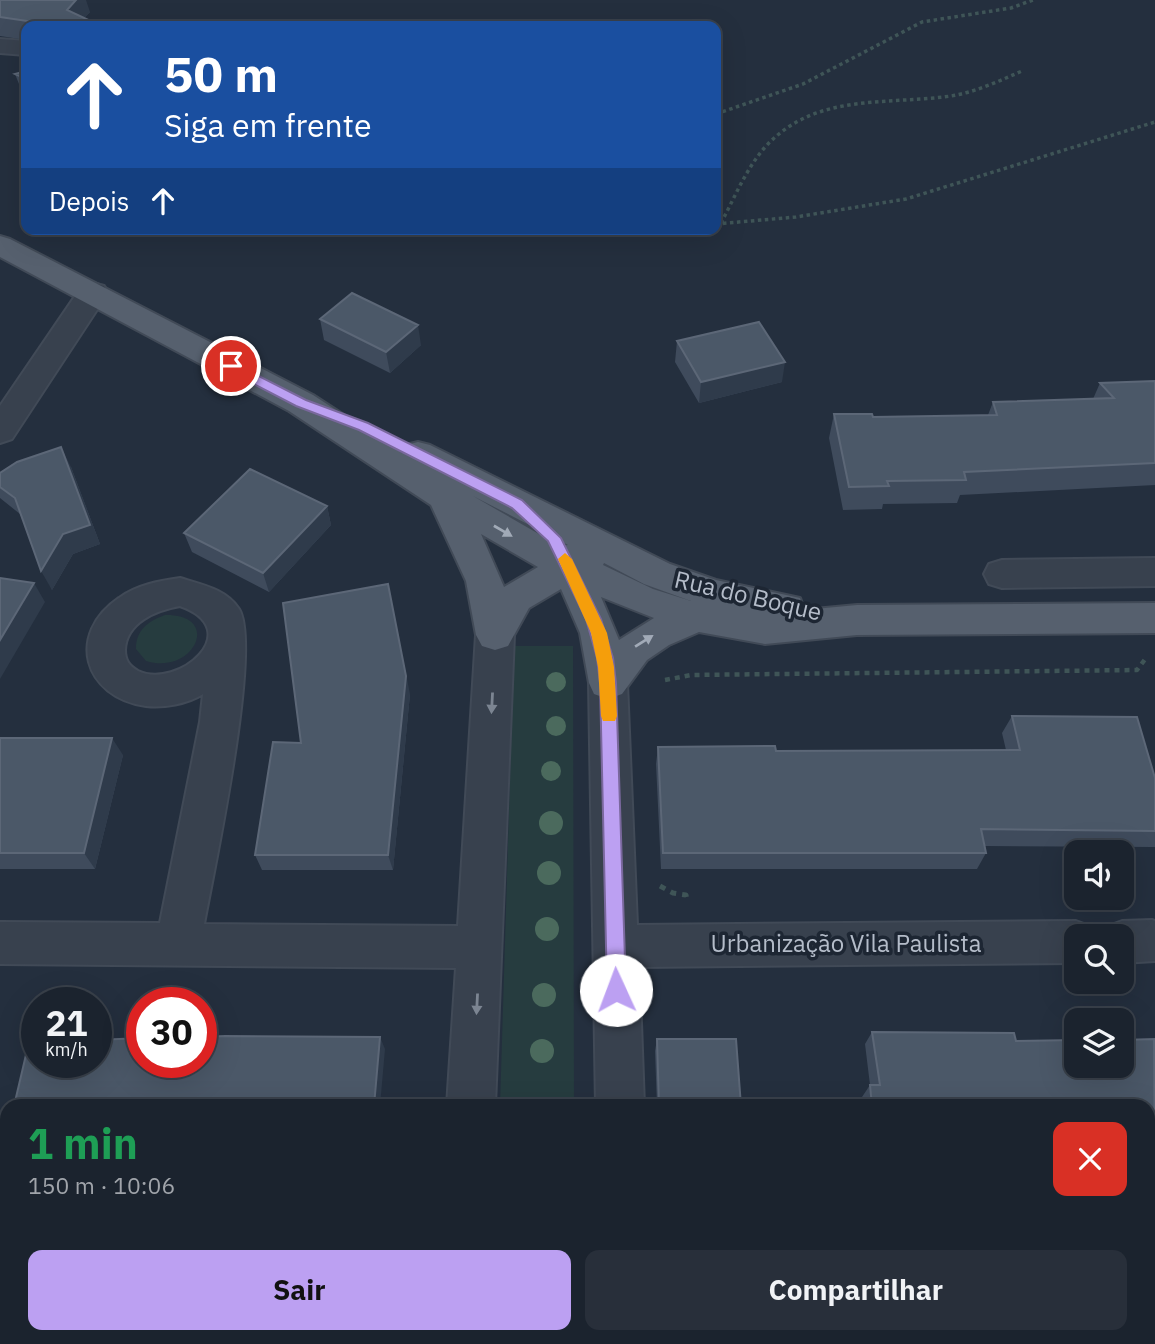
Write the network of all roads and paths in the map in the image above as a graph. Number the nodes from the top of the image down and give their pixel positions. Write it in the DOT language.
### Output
graph roads {
  1 [pos="1033,0"];
  2 [pos="0,46"];
  3 [pos="21,48"];
  4 [pos="1022,71"];
  5 [pos="721,112"];
  6 [pos="1155,122"];
  7 [pos="721,219"];
  8 [pos="721,224"];
  9 [pos="0,245"];
  10 [pos="87,290"];
  11 [pos="301,403"];
  12 [pos="0,431"];
  13 [pos="444,497"];
  14 [pos="517,504"];
  15 [pos="569,566"];
  16 [pos="1155,572"];
  17 [pos="1002,574"];
  18 [pos="741,600"];
  19 [pos="695,618"];
  20 [pos="1155,618"];
  21 [pos="857,620"];
  22 [pos="495,635"];
  23 [pos="227,646"];
  24 [pos="1149,654"];
  25 [pos="661,682"];
  26 [pos="608,683"];
  27 [pos="160,691"];
  28 [pos="220,722"];
  29 [pos="657,883"];
  30 [pos="1064,942"];
  31 [pos="0,943"];
  32 [pos="691,945"];
  33 [pos="178,946"];
  34 [pos="615,946"];
  35 [pos="480,947"];
  36 [pos="471,1099"];
  37 [pos="620,1099"];
  1 -- 5 [label="path"];
  2 -- 3 [label="street"];
  4 -- 7 [label="path"];
  6 -- 8 [label="path"];
  9 -- 10 [label="main road, Rua do Boque"];
  10 -- 11 [label="main road, Rua do Boque"];
  10 -- 12 [label="street"];
  11 -- 13 [label="main road, Rua do Boque"];
  11 -- 14 [label="main road, Rua do Boque"];
  13 -- 15 [label="main road, Rua do Boque, one-way"];
  13 -- 22 [label="main road"];
  14 -- 15 [label="main road"];
  14 -- 18 [label="main road, Rua do Boque"];
  15 -- 18 [label="main road"];
  15 -- 19 [label="main road, Rua do Boque"];
  15 -- 22 [label="main road"];
  15 -- 26 [label="main road"];
  16 -- 17 [label="street"];
  18 -- 21 [label="main road, Rua do Boque"];
  19 -- 21 [label="main road, Rua do Boque"];
  26 -- 19 [label="main road, one-way"];
  20 -- 21 [label="main road, Rua do Boque"];
  22 -- 35 [label="street, one-way"];
  23 -- 27 [label="street"];
  23 -- 27 [label="street"];
  23 -- 28 [label="street"];
  24 -- 25 [label="path"];
  26 -- 34 [label="street"];
  27 -- 28 [label="street"];
  28 -- 33 [label="street"];
  29 -- 32 [label="path"];
  30 -- 32 [label="street, Urbanização Vila Paulista"];
  31 -- 33 [label="street"];
  32 -- 34 [label="street, Urbanização Vila Paulista"];
  33 -- 35 [label="street"];
  34 -- 37 [label="street"];
  35 -- 36 [label="street, one-way"];
}
